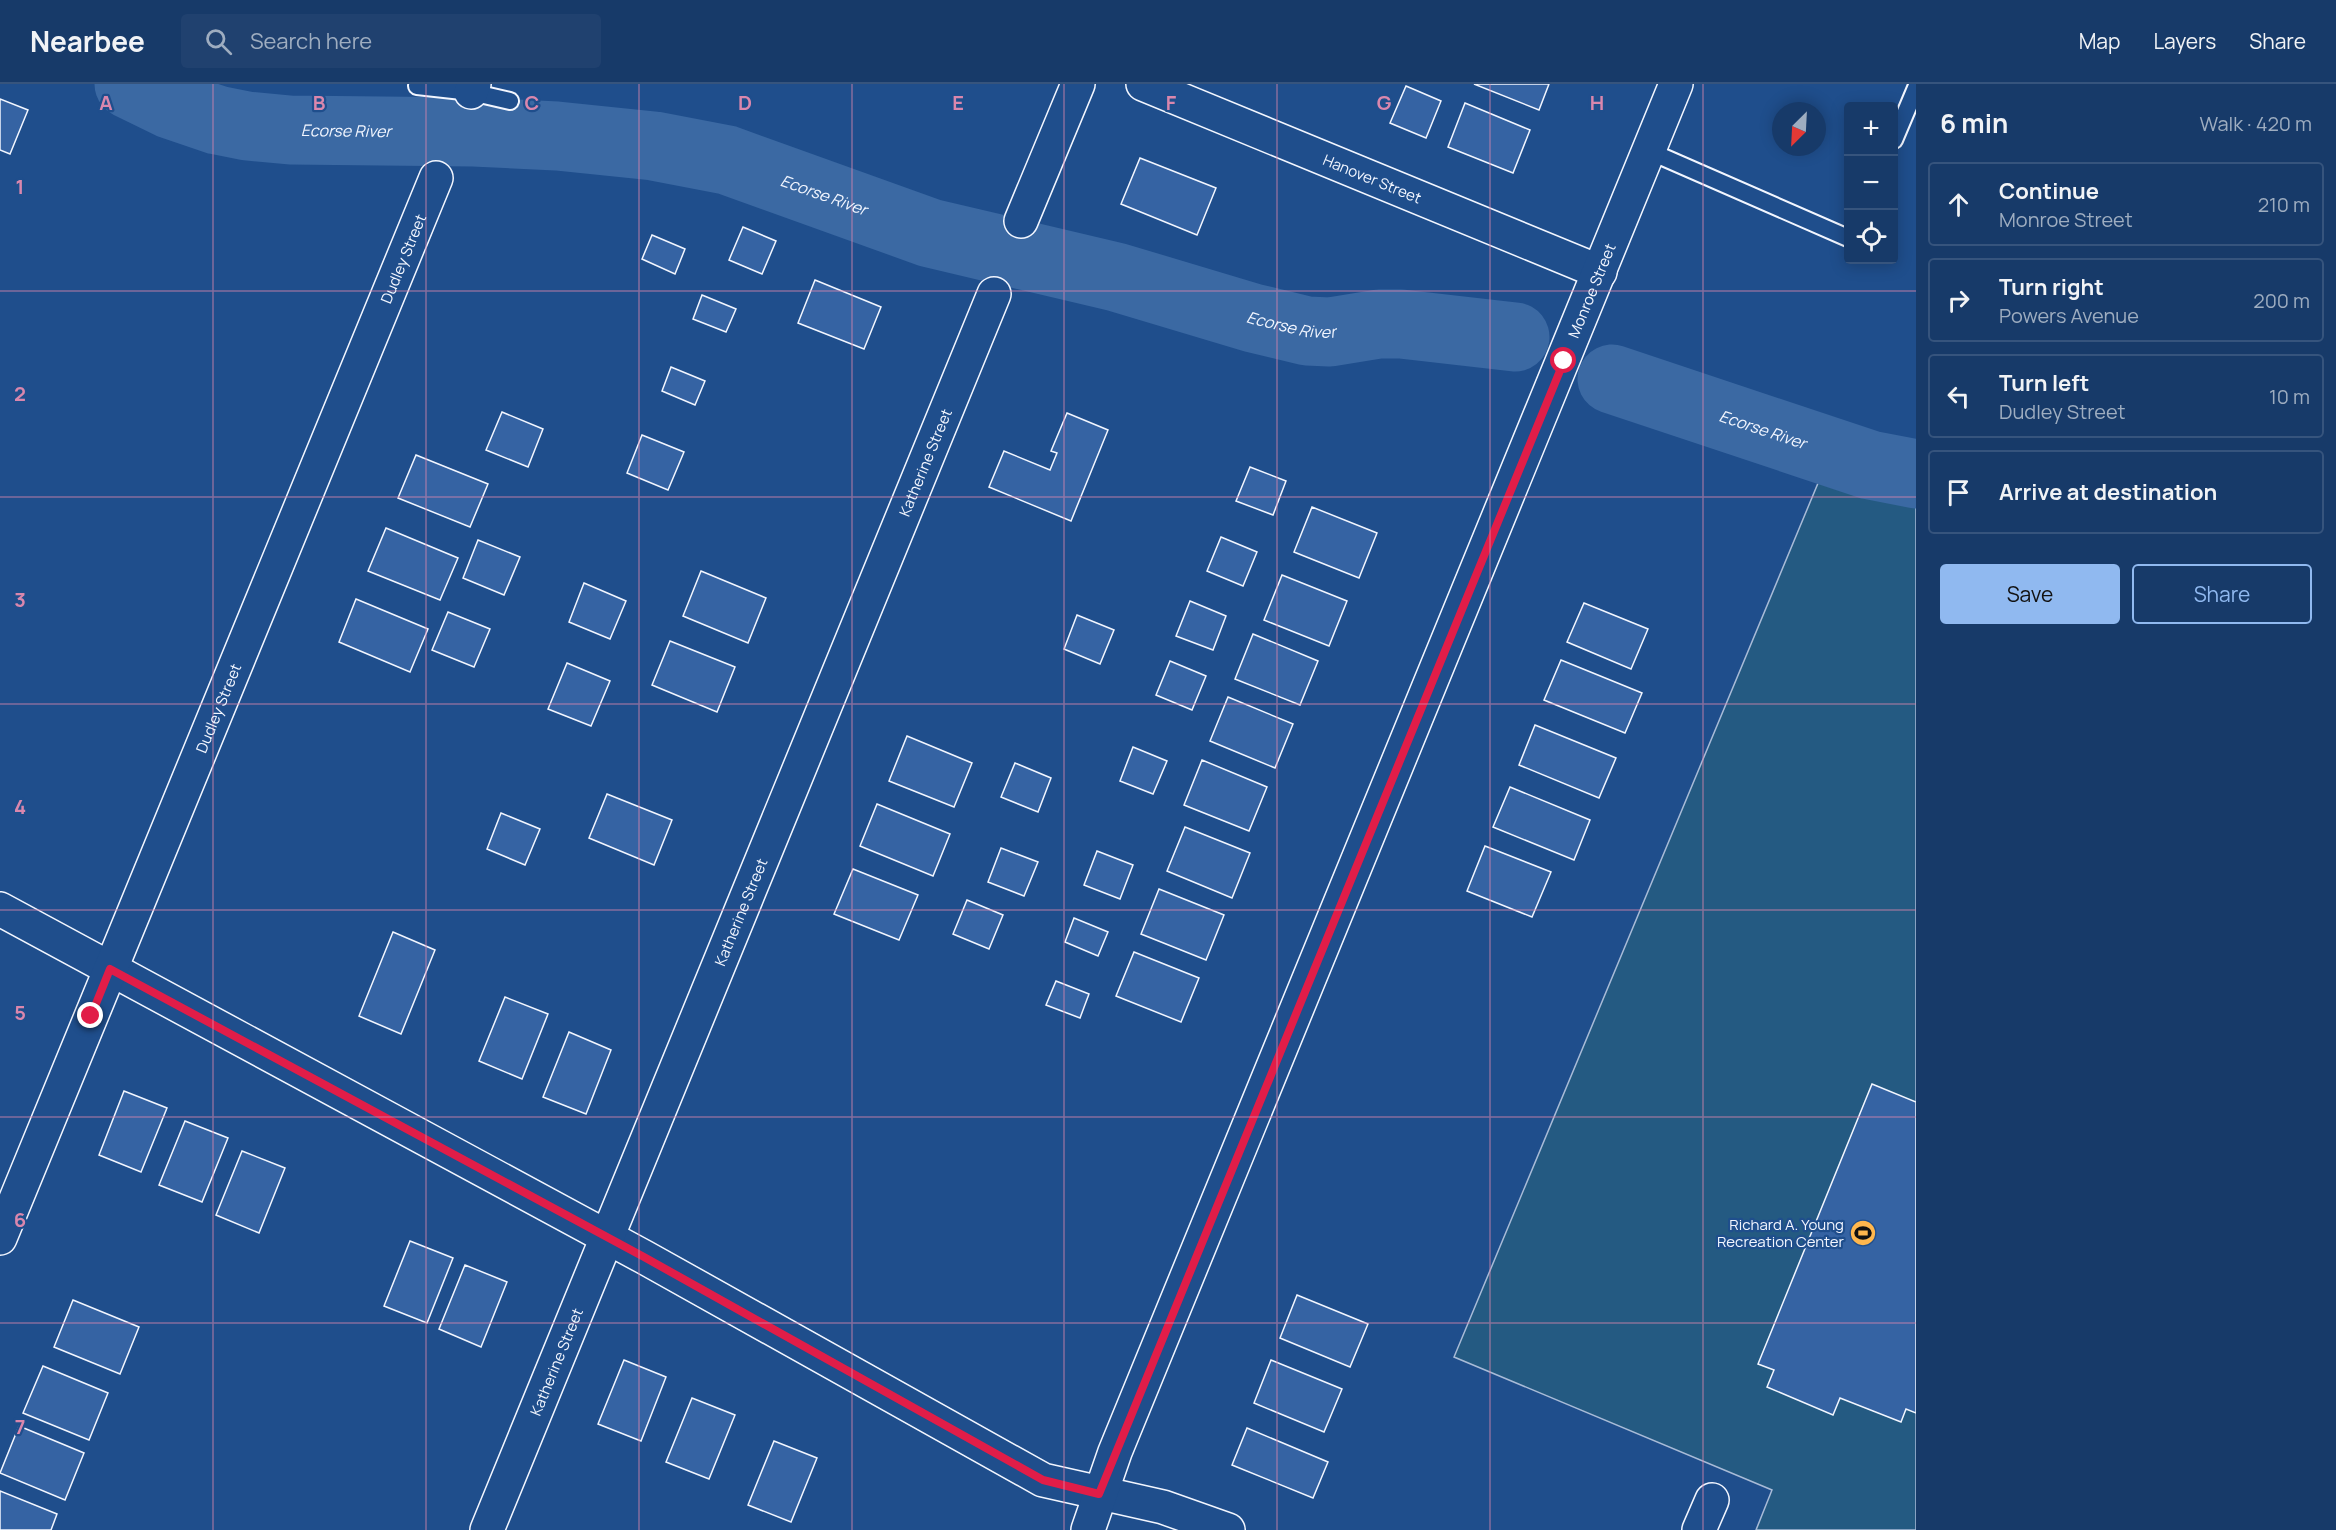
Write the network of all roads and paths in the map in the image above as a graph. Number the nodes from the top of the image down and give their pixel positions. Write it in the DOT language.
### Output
graph roads {
  1 [pos="1078,84"];
  2 [pos="1143,84"];
  3 [pos="1676,84"];
  4 [pos="417,86"];
  5 [pos="472,88"];
  6 [pos="1916,88"];
  7 [pos="510,101"];
  8 [pos="1898,129"];
  9 [pos="1649,151"];
  10 [pos="436,178"];
  11 [pos="1021,221"];
  12 [pos="1844,236"];
  13 [pos="1600,272"];
  14 [pos="994,294"];
  15 [pos="0,909"];
  16 [pos="110,969"];
  17 [pos="0,1238"];
  18 [pos="607,1239"];
  19 [pos="1099,1494"];
  20 [pos="1712,1500"];
  21 [pos="487,1530"];
  22 [pos="1088,1530"];
  23 [pos="1228,1530"];
  24 [pos="1700,1530"];
  1 -- 11 [label="street"];
  2 -- 13 [label="street, Hanover Street"];
  3 -- 9 [label="street, Monroe Street"];
  4 -- 5 [label="lane"];
  5 -- 7 [label="lane"];
  6 -- 8 [label="lane"];
  9 -- 12 [label="lane"];
  9 -- 13 [label="street, Monroe Street"];
  10 -- 16 [label="street, Dudley Street"];
  13 -- 19 [label="street, Monroe Street"];
  14 -- 18 [label="street, Katherine Street"];
  15 -- 16 [label="street"];
  16 -- 17 [label="street, Dudley Street"];
  16 -- 18 [label="street"];
  18 -- 19 [label="street"];
  18 -- 21 [label="street, Katherine Street"];
  19 -- 22 [label="street, Monroe Street"];
  19 -- 23 [label="street"];
  20 -- 24 [label="street"];
}
